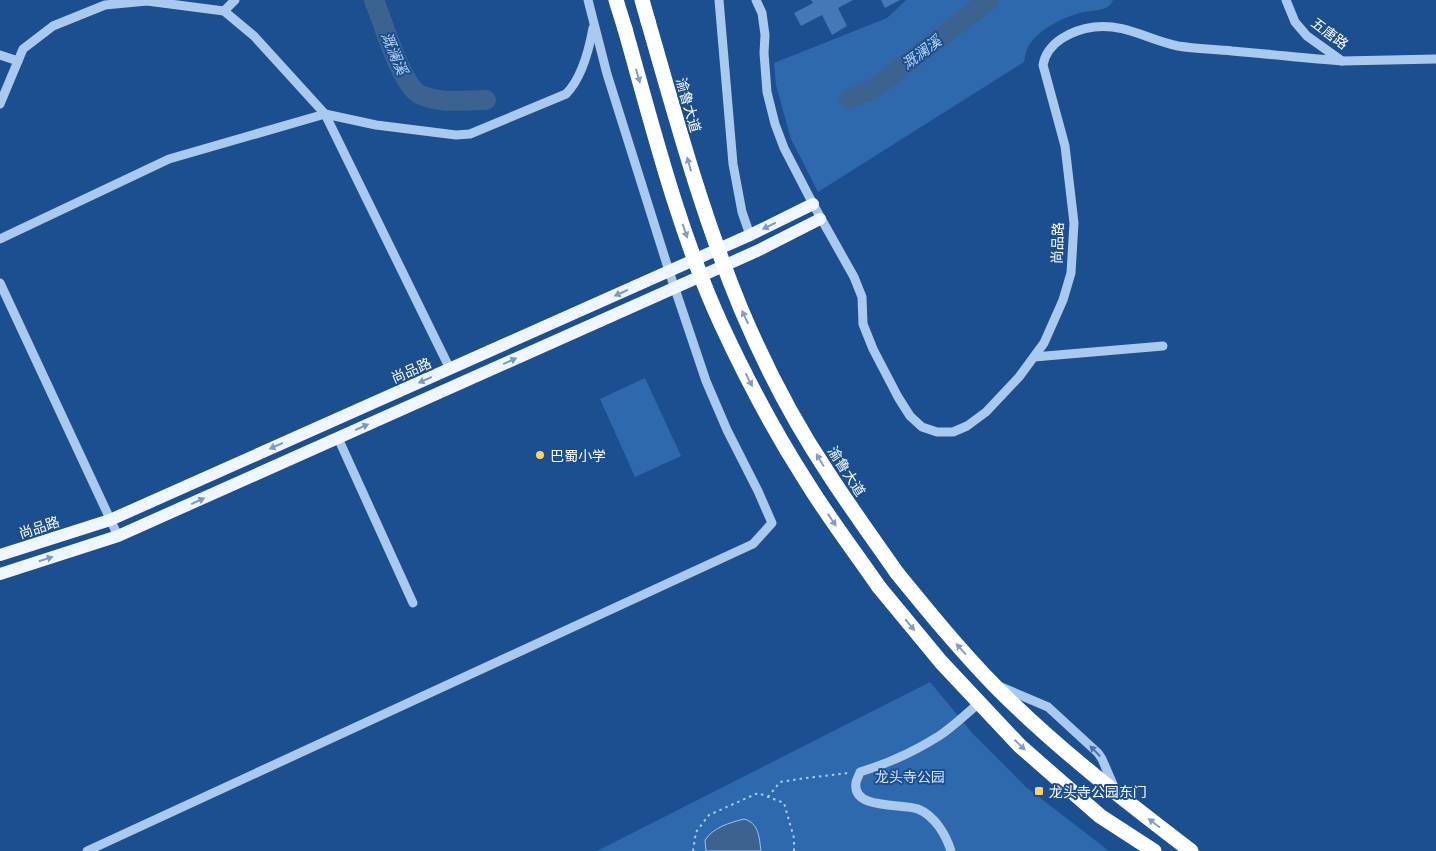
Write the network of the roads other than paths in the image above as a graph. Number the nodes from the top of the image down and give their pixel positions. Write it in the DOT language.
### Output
graph roads {
  1 [pos="235,0"];
  2 [pos="588,0"];
  3 [pos="616,0"];
  4 [pos="642,0"];
  5 [pos="719,0"];
  6 [pos="756,0"];
  7 [pos="1286,0"];
  8 [pos="224,11"];
  9 [pos="594,25"];
  10 [pos="0,54"];
  11 [pos="1436,59"];
  12 [pos="18,61"];
  13 [pos="1342,61"];
  14 [pos="0,104"];
  15 [pos="325,114"];
  16 [pos="813,204"];
  17 [pos="820,218"];
  18 [pos="750,235"];
  19 [pos="0,239"];
  20 [pos="669,271"];
  21 [pos="0,283"];
  22 [pos="674,287"];
  23 [pos="1163,346"];
  24 [pos="1034,356"];
  25 [pos="450,369"];
  26 [pos="338,438"];
  27 [pos="110,520"];
  28 [pos="118,536"];
  29 [pos="0,555"];
  30 [pos="0,574"];
  31 [pos="413,603"];
  32 [pos="994,685"];
  33 [pos="979,703"];
  34 [pos="1116,794"];
  35 [pos="87,851"];
  36 [pos="951,851"];
  37 [pos="1154,851"];
  38 [pos="1191,851"];
  1 -- 8 [label="street"];
  2 -- 9 [label="street"];
  3 -- 33 [label="highway, one-way, bridge"];
  32 -- 4 [label="highway, 渝鲁大道, one-way, bridge"];
  5 -- 18 [label="street"];
  6 -- 16 [label="street"];
  7 -- 13 [label="street, 五唐路"];
  8 -- 12 [label="street"];
  8 -- 15 [label="street"];
  9 -- 15 [label="street"];
  9 -- 20 [label="street"];
  10 -- 12 [label="street"];
  11 -- 13 [label="street, 五唐路"];
  12 -- 14 [label="street"];
  13 -- 24 [label="street, 尚品路"];
  15 -- 19 [label="street"];
  15 -- 25 [label="street"];
  16 -- 17 [label="street, 尚品路"];
  16 -- 18 [label="main road, 尚品路, one-way"];
  17 -- 22 [label="main road"];
  17 -- 24 [label="street, 尚品路"];
  18 -- 20 [label="main road, 尚品路"];
  20 -- 22 [label="street"];
  20 -- 25 [label="main road, 尚品路, one-way"];
  21 -- 27 [label="street"];
  26 -- 22 [label="main road, one-way"];
  22 -- 35 [label="street"];
  23 -- 24 [label="street"];
  25 -- 27 [label="main road, 尚品路, one-way"];
  28 -- 26 [label="main road, one-way"];
  26 -- 31 [label="street"];
  27 -- 28 [label="street"];
  27 -- 29 [label="main road, 尚品路"];
  30 -- 28 [label="main road, one-way"];
  32 -- 34 [label="highway, 渝鲁大道"];
  34 -- 32 [label="street, one-way"];
  33 -- 36 [label="street"];
  33 -- 37 [label="highway, one-way"];
  38 -- 34 [label="highway, 渝鲁大道, one-way"];
}
